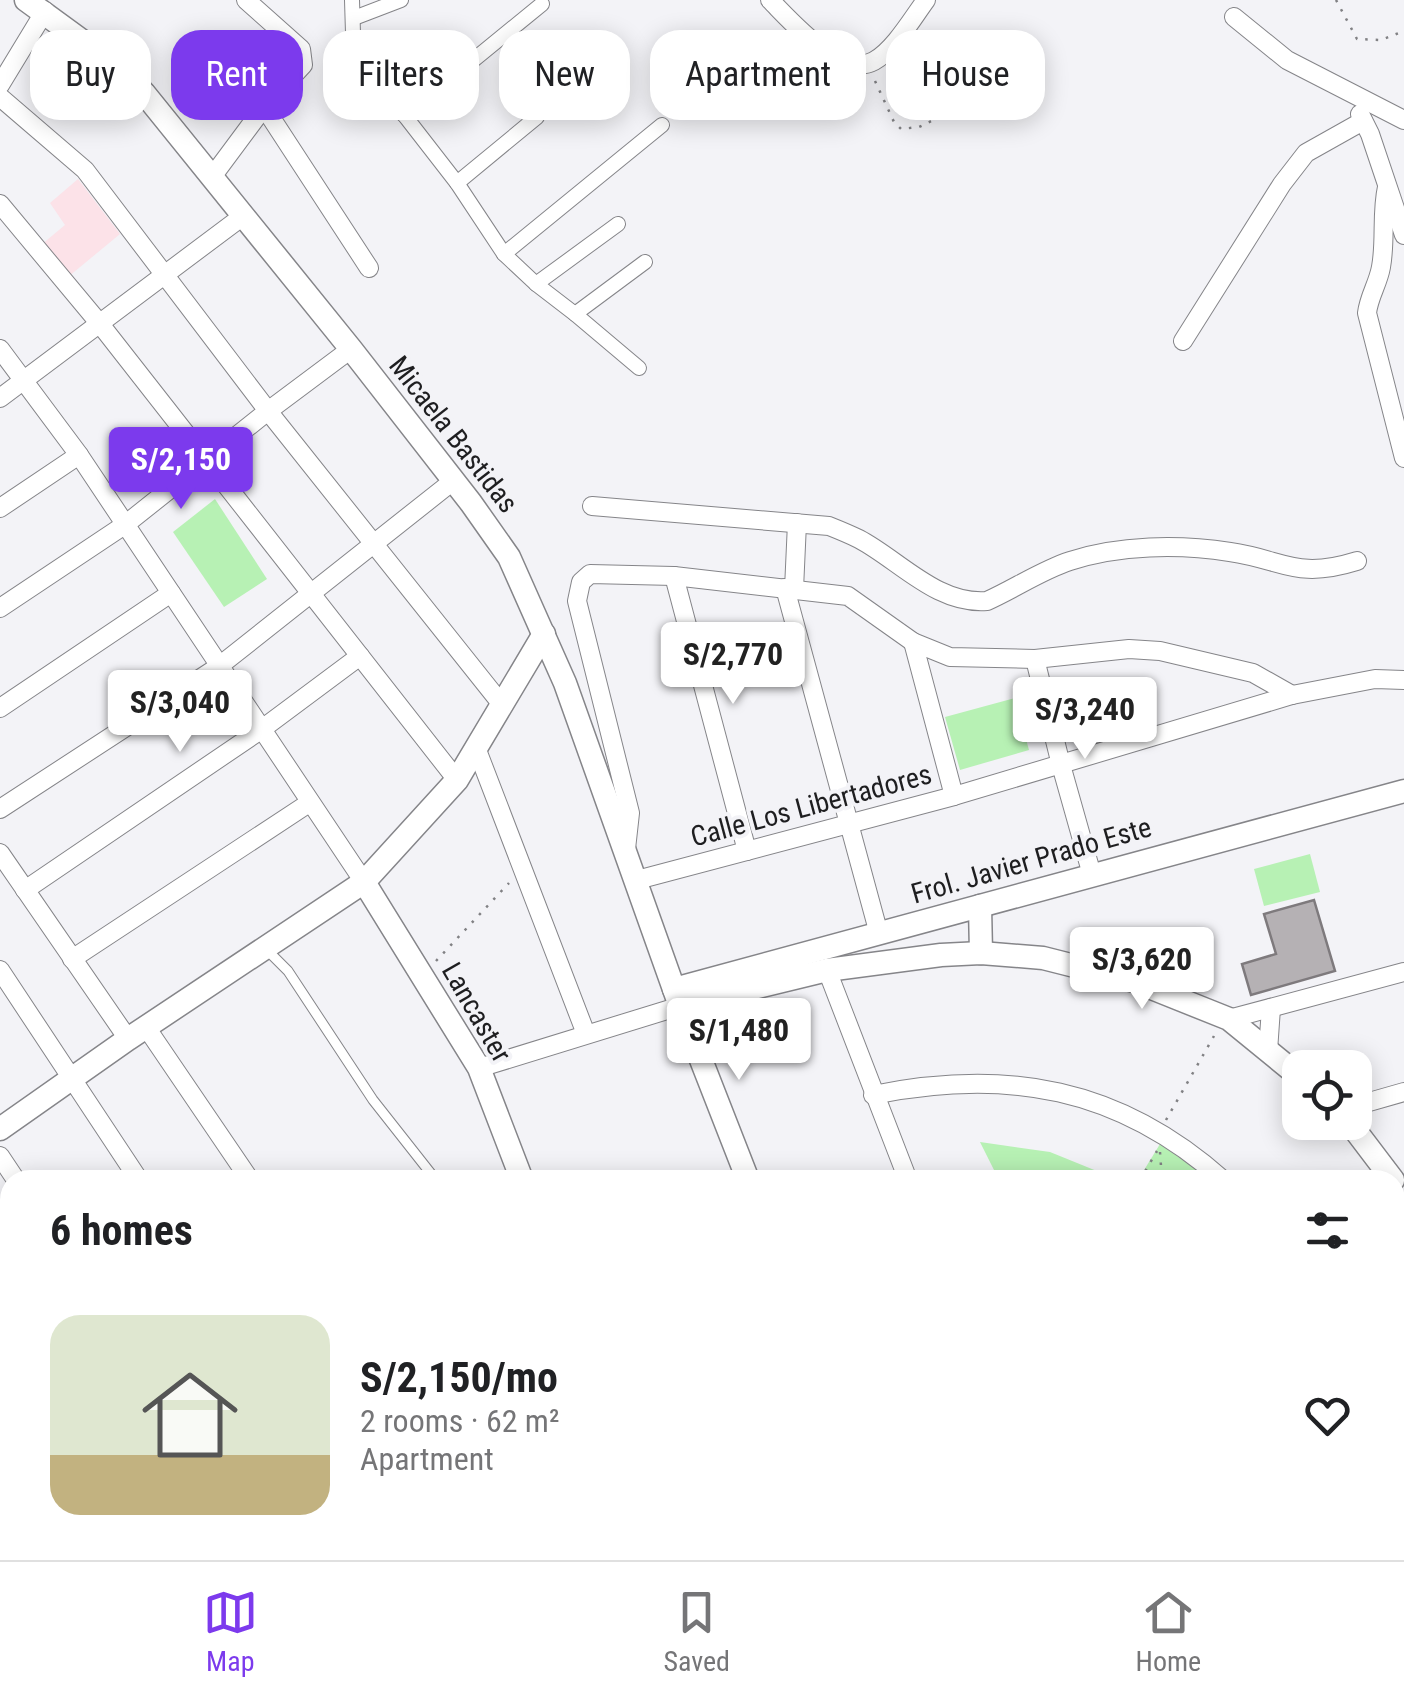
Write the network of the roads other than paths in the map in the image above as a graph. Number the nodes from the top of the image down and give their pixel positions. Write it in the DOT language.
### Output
graph roads {
  1 [pos="246,0"];
  2 [pos="352,0"];
  3 [pos="401,0"];
  4 [pos="770,0"];
  5 [pos="926,0"];
  6 [pos="542,4"];
  7 [pos="36,6"];
  8 [pos="1234,17"];
  9 [pos="354,18"];
  10 [pos="279,30"];
  11 [pos="354,30"];
  12 [pos="479,56"];
  13 [pos="0,86"];
  14 [pos="1348,92"];
  15 [pos="0,97"];
  16 [pos="255,120"];
  17 [pos="272,120"];
  18 [pos="408,120"];
  19 [pos="534,120"];
  20 [pos="1404,120"];
  21 [pos="1363,121"];
  22 [pos="662,125"];
  23 [pos="212,178"];
  24 [pos="458,183"];
  25 [pos="1387,187"];
  26 [pos="0,204"];
  27 [pos="242,216"];
  28 [pos="618,224"];
  29 [pos="1404,235"];
  30 [pos="504,254"];
  31 [pos="645,262"];
  32 [pos="370,268"];
  33 [pos="163,275"];
  34 [pos="536,284"];
  35 [pos="575,314"];
  36 [pos="100,324"];
  37 [pos="1183,341"];
  38 [pos="0,349"];
  39 [pos="351,349"];
  40 [pos="639,368"];
  41 [pos="24,381"];
  42 [pos="0,398"];
  43 [pos="268,410"];
  44 [pos="78,454"];
  45 [pos="1404,458"];
  46 [pos="207,461"];
  47 [pos="453,481"];
  48 [pos="592,506"];
  49 [pos="0,508"];
  50 [pos="797,523"];
  51 [pos="126,524"];
  52 [pos="374,541"];
  53 [pos="1357,561"];
  54 [pos="674,576"];
  55 [pos="789,589"];
  56 [pos="170,592"];
  57 [pos="310,592"];
  58 [pos="0,608"];
  59 [pos="544,634"];
  60 [pos="913,642"];
  61 [pos="360,656"];
  62 [pos="1036,659"];
  63 [pos="218,666"];
  64 [pos="1404,680"];
  65 [pos="1292,695"];
  66 [pos="503,706"];
  67 [pos="0,708"];
  68 [pos="262,729"];
  69 [pos="477,750"];
  70 [pos="1061,765"];
  71 [pos="457,780"];
  72 [pos="1404,791"];
  73 [pos="954,796"];
  74 [pos="310,803"];
  75 [pos="0,809"];
  76 [pos="847,825"];
  77 [pos="626,849"];
  78 [pos="747,851"];
  79 [pos="0,853"];
  80 [pos="1092,875"];
  81 [pos="637,880"];
  82 [pos="364,882"];
  83 [pos="25,890"];
  84 [pos="980,906"];
  85 [pos="879,934"];
  86 [pos="264,947"];
  87 [pos="981,953"];
  88 [pos="72,959"];
  89 [pos="0,970"];
  90 [pos="827,970"];
  91 [pos="1404,972"];
  92 [pos="677,997"];
  93 [pos="1271,1008"];
  94 [pos="1227,1018"];
  95 [pos="137,1033"];
  96 [pos="586,1034"];
  97 [pos="1268,1051"];
  98 [pos="1282,1062"];
  99 [pos="479,1068"];
  100 [pos="73,1079"];
  101 [pos="1404,1092"];
  102 [pos="873,1095"];
  103 [pos="1372,1101"];
  104 [pos="0,1130"];
  105 [pos="1363,1140"];
  106 [pos="132,1170"];
  107 [pos="242,1170"];
  108 [pos="428,1170"];
  109 [pos="518,1170"];
  110 [pos="744,1170"];
  111 [pos="904,1170"];
  112 [pos="1210,1170"];
  113 [pos="1386,1170"];
  1 -- 10 [label="street"];
  2 -- 9 [label="street"];
  3 -- 9 [label="street"];
  4 -- 5 [label="street"];
  6 -- 12 [label="street"];
  7 -- 13 [label="street"];
  7 -- 23 [label="street, Micaela Bastidas"];
  8 -- 14 [label="street"];
  9 -- 11 [label="street"];
  14 -- 20 [label="street"];
  14 -- 21 [label="street"];
  15 -- 33 [label="street"];
  16 -- 23 [label="street"];
  17 -- 32 [label="street"];
  18 -- 24 [label="street"];
  19 -- 24 [label="street"];
  21 -- 25 [label="street"];
  21 -- 37 [label="street"];
  22 -- 30 [label="street"];
  23 -- 27 [label="street, Micaela Bastidas"];
  24 -- 30 [label="street"];
  25 -- 29 [label="street"];
  25 -- 45 [label="street"];
  26 -- 36 [label="street"];
  27 -- 33 [label="street"];
  27 -- 39 [label="street, Micaela Bastidas"];
  28 -- 34 [label="street"];
  30 -- 34 [label="street"];
  31 -- 35 [label="street"];
  33 -- 36 [label="street"];
  33 -- 43 [label="street"];
  34 -- 35 [label="street"];
  35 -- 40 [label="street"];
  36 -- 41 [label="street"];
  36 -- 46 [label="street"];
  38 -- 41 [label="street"];
  39 -- 43 [label="street"];
  39 -- 47 [label="street, Micaela Bastidas"];
  41 -- 42 [label="street"];
  41 -- 44 [label="street"];
  43 -- 46 [label="street"];
  43 -- 52 [label="street"];
  44 -- 49 [label="street"];
  44 -- 51 [label="street"];
  46 -- 51 [label="street"];
  46 -- 57 [label="street"];
  47 -- 52 [label="street"];
  47 -- 59 [label="street, Micaela Bastidas"];
  48 -- 50 [label="street"];
  50 -- 53 [label="street"];
  50 -- 55 [label="street"];
  51 -- 56 [label="street"];
  51 -- 58 [label="street"];
  52 -- 57 [label="street"];
  52 -- 66 [label="street"];
  54 -- 55 [label="street"];
  54 -- 77 [label="street"];
  54 -- 78 [label="street"];
  55 -- 60 [label="street"];
  55 -- 76 [label="street"];
  56 -- 63 [label="street"];
  56 -- 67 [label="street"];
  57 -- 61 [label="street"];
  57 -- 63 [label="street"];
  59 -- 66 [label="street"];
  59 -- 77 [label="street, Micaela Bastidas"];
  60 -- 62 [label="street"];
  60 -- 73 [label="street"];
  61 -- 68 [label="street"];
  61 -- 71 [label="street"];
  62 -- 65 [label="street"];
  62 -- 70 [label="street"];
  63 -- 68 [label="street"];
  63 -- 75 [label="street"];
  64 -- 65 [label="street, Calle Los Libertadores"];
  65 -- 70 [label="street, Calle Los Libertadores"];
  66 -- 69 [label="street"];
  68 -- 74 [label="street"];
  68 -- 83 [label="street"];
  69 -- 71 [label="street"];
  69 -- 96 [label="street"];
  70 -- 73 [label="street, Calle Los Libertadores"];
  70 -- 80 [label="street"];
  71 -- 82 [label="street"];
  72 -- 80 [label="street, Frol. Javier Prado Este"];
  73 -- 76 [label="street, Calle Los Libertadores"];
  74 -- 82 [label="street"];
  74 -- 88 [label="street"];
  76 -- 78 [label="street, Calle Los Libertadores"];
  76 -- 85 [label="street"];
  77 -- 81 [label="street, Micaela Bastidas"];
  78 -- 81 [label="street, Calle Los Libertadores"];
  79 -- 83 [label="street"];
  80 -- 84 [label="street, Frol. Javier Prado Este"];
  81 -- 92 [label="street, Micaela Bastidas"];
  82 -- 86 [label="street"];
  82 -- 99 [label="street, Lancaster"];
  83 -- 88 [label="street"];
  84 -- 85 [label="street, Frol. Javier Prado Este"];
  84 -- 87 [label="street"];
  85 -- 92 [label="street, Frol. Javier Prado Este"];
  86 -- 95 [label="street"];
  86 -- 108 [label="lane"];
  87 -- 90 [label="street"];
  87 -- 94 [label="street"];
  88 -- 95 [label="street"];
  89 -- 100 [label="street"];
  90 -- 92 [label="street"];
  90 -- 102 [label="street"];
  91 -- 93 [label="street"];
  92 -- 96 [label="street"];
  92 -- 110 [label="street, Micaela Bastidas"];
  93 -- 94 [label="street"];
  93 -- 97 [label="street"];
  94 -- 97 [label="street"];
  95 -- 100 [label="street"];
  95 -- 107 [label="street"];
  96 -- 99 [label="street"];
  97 -- 98 [label="street"];
  99 -- 109 [label="street, Lancaster"];
  100 -- 104 [label="street"];
  100 -- 106 [label="street"];
  101 -- 103 [label="street"];
  102 -- 111 [label="street"];
  102 -- 112 [label="street"];
  105 -- 113 [label="street"];
}
